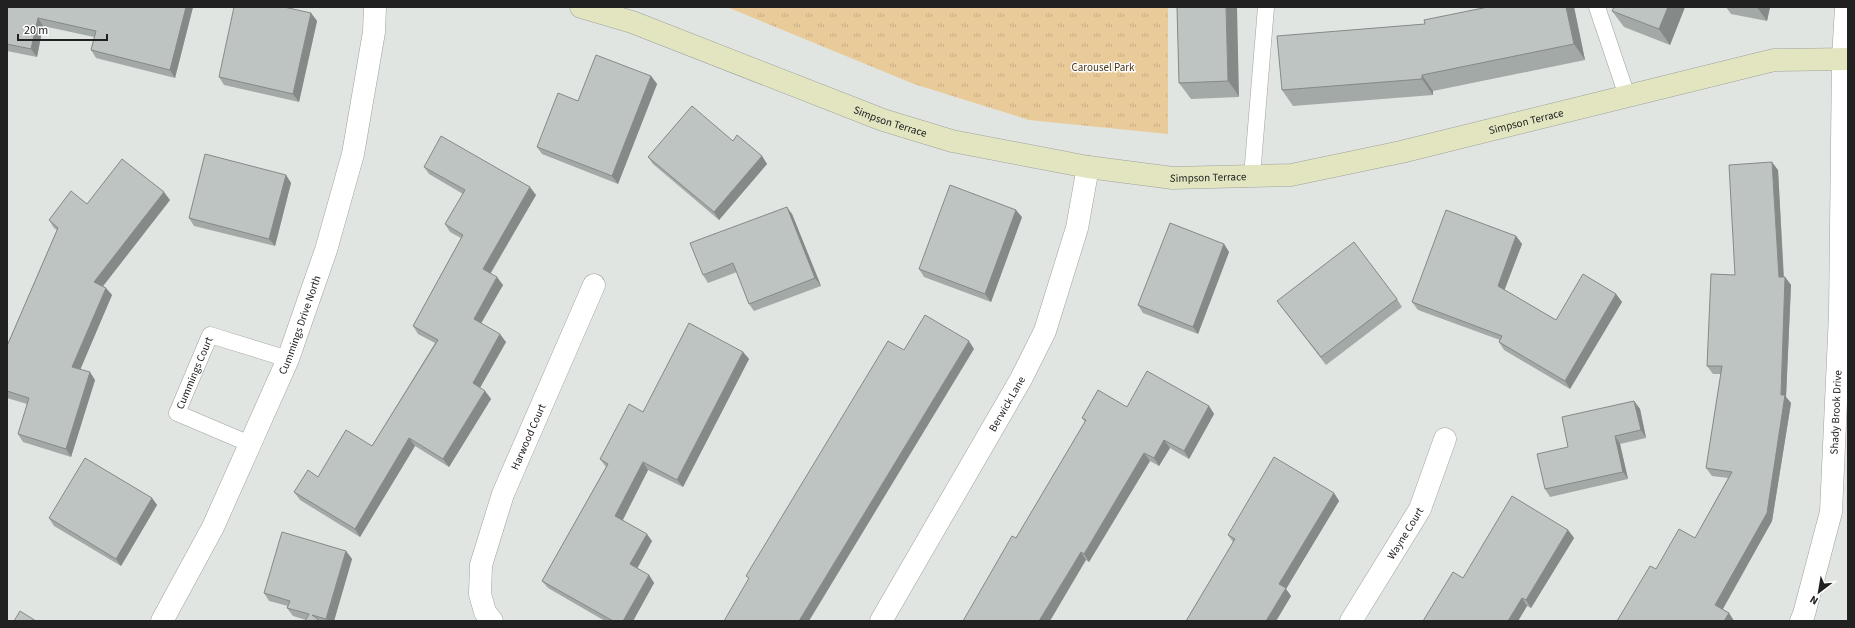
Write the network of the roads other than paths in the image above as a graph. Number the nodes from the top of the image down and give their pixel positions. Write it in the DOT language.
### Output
graph roads {
  1 [pos="375,7"];
  2 [pos="581,7"];
  3 [pos="1266,7"];
  4 [pos="1597,7"];
  5 [pos="1846,7"];
  6 [pos="1846,59"];
  7 [pos="1627,96"];
  8 [pos="1088,167"];
  9 [pos="1252,176"];
  10 [pos="594,285"];
  11 [pos="1844,315"];
  12 [pos="288,358"];
  13 [pos="1445,439"];
  14 [pos="250,444"];
  15 [pos="162,621"];
  16 [pos="492,621"];
  17 [pos="881,621"];
  18 [pos="1351,621"];
  19 [pos="1801,621"];
  1 -- 12 [label="street, Cummings Drive North"];
  2 -- 8 [label="street, Simpson Terrace"];
  3 -- 9 [label="lane"];
  4 -- 7 [label="lane"];
  5 -- 6 [label="street, Shady Brook Drive"];
  6 -- 7 [label="street, Simpson Terrace"];
  6 -- 11 [label="street, Shady Brook Drive"];
  7 -- 9 [label="street, Simpson Terrace"];
  8 -- 9 [label="street, Simpson Terrace"];
  8 -- 17 [label="street, Berwick Lane"];
  10 -- 16 [label="street, Harwood Court"];
  11 -- 19 [label="street, Shady Brook Drive"];
  12 -- 14 [label="street, Cummings Drive North"];
  12 -- 14 [label="lane, Cummings Court"];
  13 -- 18 [label="street, Wayne Court"];
  14 -- 15 [label="street, Cummings Drive North"];
}
